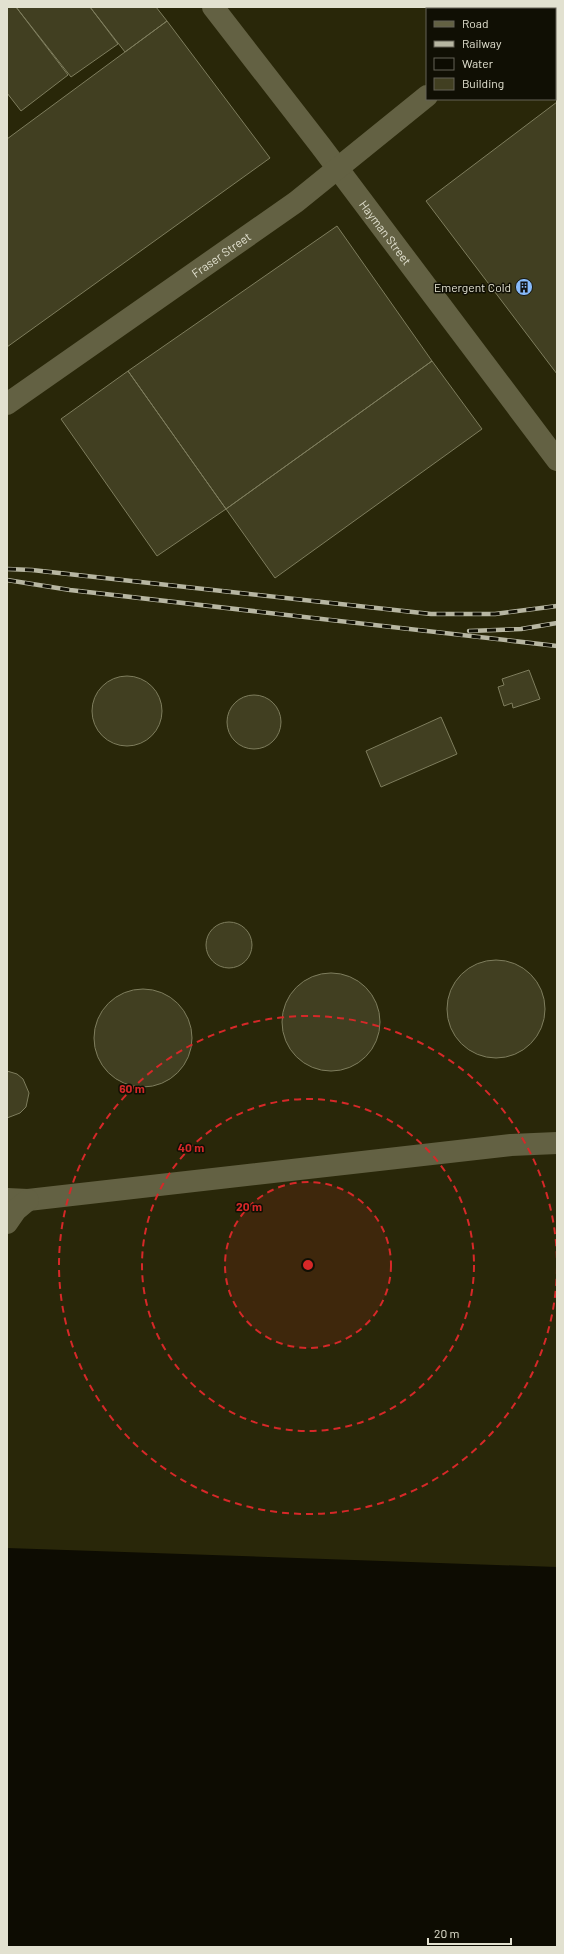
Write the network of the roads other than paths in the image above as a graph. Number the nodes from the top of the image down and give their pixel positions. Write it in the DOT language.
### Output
graph roads {
  1 [pos="213,7"];
  2 [pos="426,97"];
  3 [pos="337,169"];
  4 [pos="7,404"];
  5 [pos="557,460"];
  6 [pos="557,1143"];
  7 [pos="18,1200"];
  8 [pos="7,1223"];
  1 -- 3 [label="street, Hayman Street"];
  2 -- 3 [label="street, Fraser Street"];
  3 -- 4 [label="street, Fraser Street"];
  3 -- 5 [label="street, Hayman Street"];
  6 -- 7 [label="street"];
  7 -- 8 [label="street"];
}
